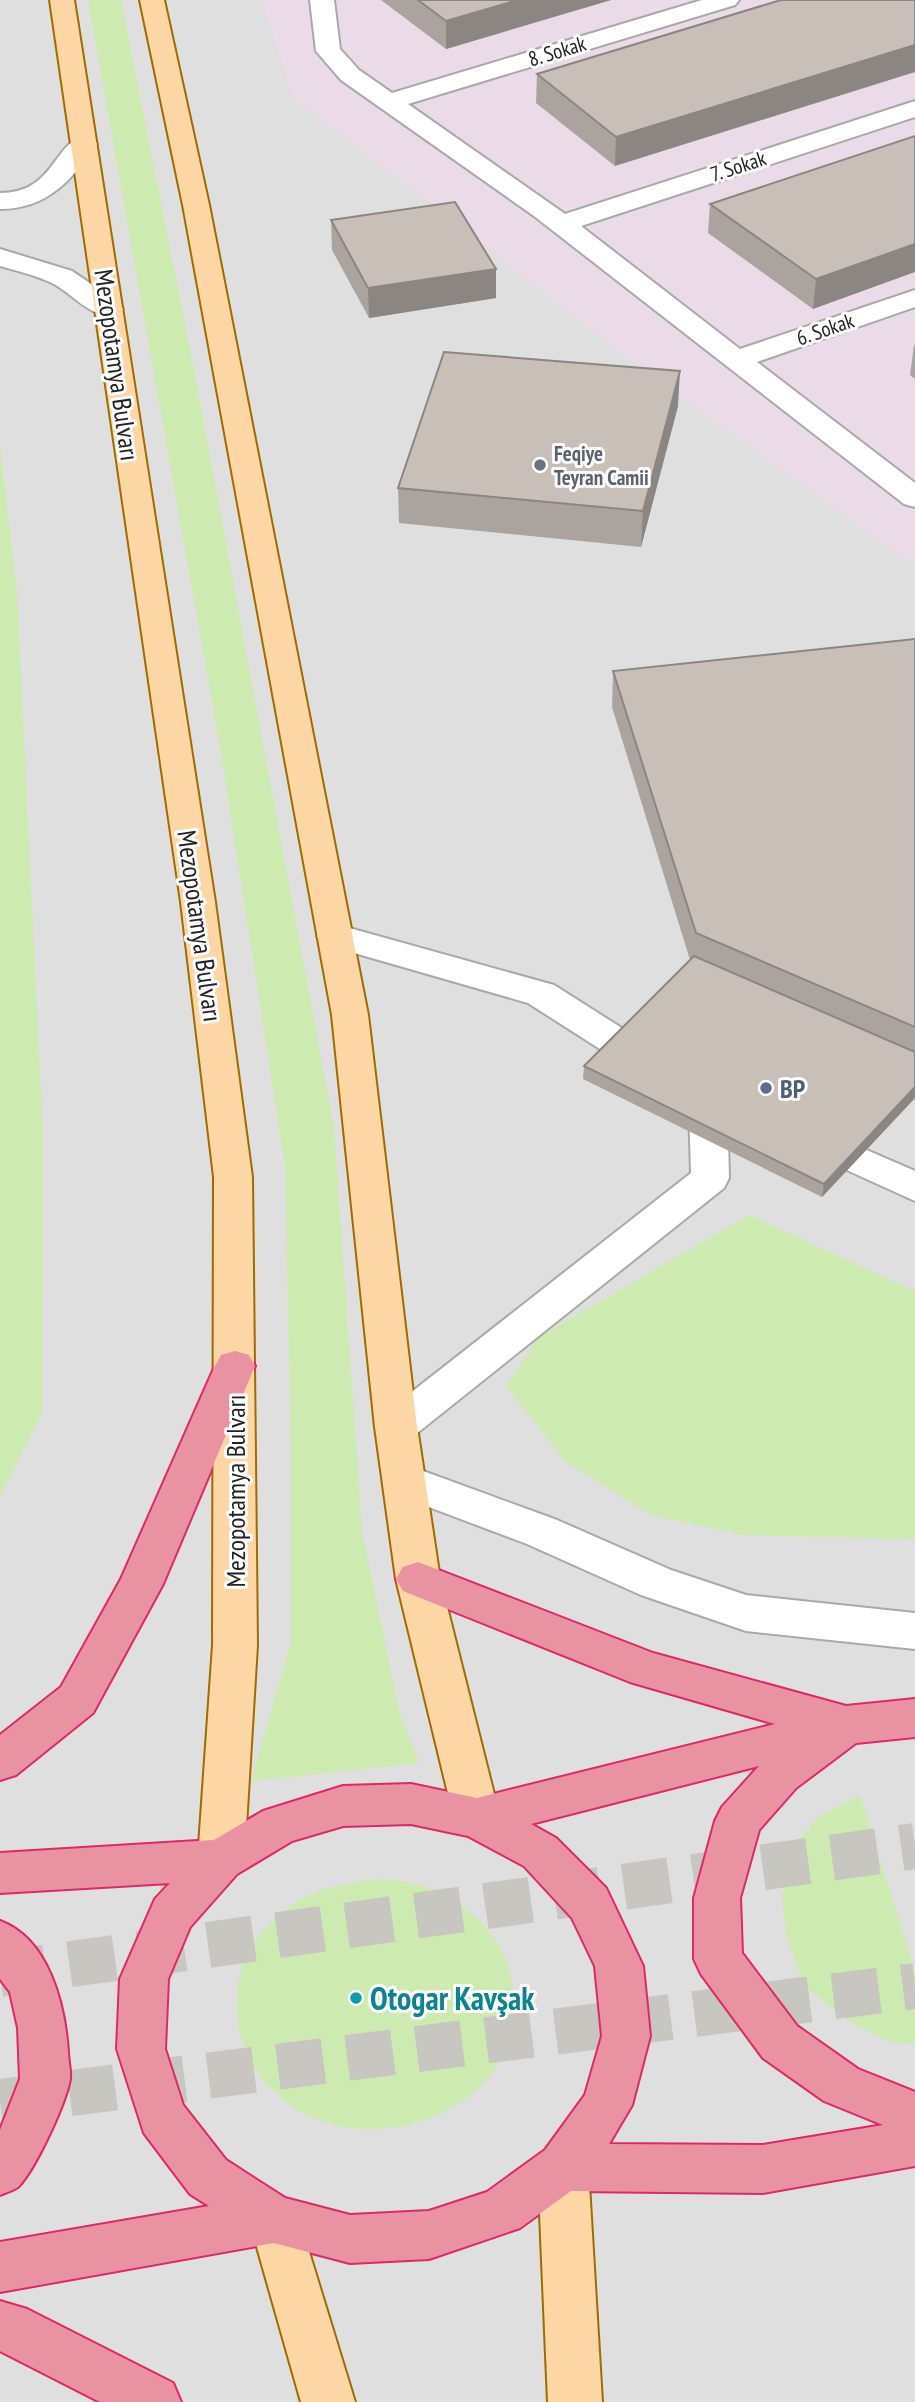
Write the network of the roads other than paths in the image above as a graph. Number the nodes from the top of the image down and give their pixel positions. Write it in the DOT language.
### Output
graph roads {
  1 [pos="62,0"];
  2 [pos="152,0"];
  3 [pos="322,0"];
  4 [pos="727,0"];
  5 [pos="388,102"];
  6 [pos="915,109"];
  7 [pos="84,144"];
  8 [pos="0,201"];
  9 [pos="561,224"];
  10 [pos="0,257"];
  11 [pos="915,298"];
  12 [pos="109,309"];
  13 [pos="736,360"];
  14 [pos="915,498"];
  15 [pos="335,936"];
  16 [pos="708,1100"];
  17 [pos="915,1187"];
  18 [pos="235,1366"];
  19 [pos="396,1427"];
  20 [pos="404,1480"];
  21 [pos="418,1578"];
  22 [pos="915,1631"];
  23 [pos="915,1718"];
  24 [pos="846,1725"];
  25 [pos="0,1761"];
  26 [pos="477,1818"];
  27 [pos="221,1860"];
  28 [pos="0,1873"];
  29 [pos="0,1942"];
  30 [pos="915,2115"];
  31 [pos="915,2143"];
  32 [pos="563,2166"];
  33 [pos="0,2171"];
  34 [pos="274,2219"];
  35 [pos="0,2267"];
  36 [pos="0,2326"];
  37 [pos="154,2402"];
  38 [pos="328,2402"];
  39 [pos="575,2402"];
  1 -- 7 [label="main road, Mezopotamya Bulvarı"];
  2 -- 15 [label="main road"];
  3 -- 5 [label="lane"];
  4 -- 5 [label="lane, 8. Sokak"];
  5 -- 9 [label="lane"];
  6 -- 9 [label="lane, 7. Sokak"];
  7 -- 8 [label="lane"];
  7 -- 12 [label="main road, Mezopotamya Bulvarı"];
  9 -- 13 [label="lane"];
  10 -- 12 [label="lane"];
  11 -- 13 [label="lane, 6. Sokak"];
  12 -- 18 [label="main road, Mezopotamya Bulvarı"];
  13 -- 14 [label="lane"];
  15 -- 16 [label="lane"];
  15 -- 19 [label="main road"];
  16 -- 17 [label="lane"];
  16 -- 19 [label="lane"];
  18 -- 25 [label="highway"];
  18 -- 27 [label="main road, Mezopotamya Bulvarı"];
  19 -- 20 [label="main road"];
  20 -- 21 [label="main road"];
  20 -- 22 [label="lane"];
  21 -- 24 [label="highway"];
  21 -- 26 [label="main road"];
  23 -- 24 [label="highway"];
  24 -- 26 [label="highway"];
  24 -- 30 [label="highway"];
  26 -- 27 [label="highway"];
  26 -- 32 [label="highway"];
  27 -- 28 [label="highway"];
  27 -- 34 [label="highway"];
  29 -- 33 [label="highway"];
  31 -- 32 [label="highway"];
  32 -- 34 [label="highway"];
  32 -- 39 [label="main road"];
  34 -- 35 [label="highway"];
  34 -- 38 [label="main road"];
  36 -- 37 [label="highway"];
}
